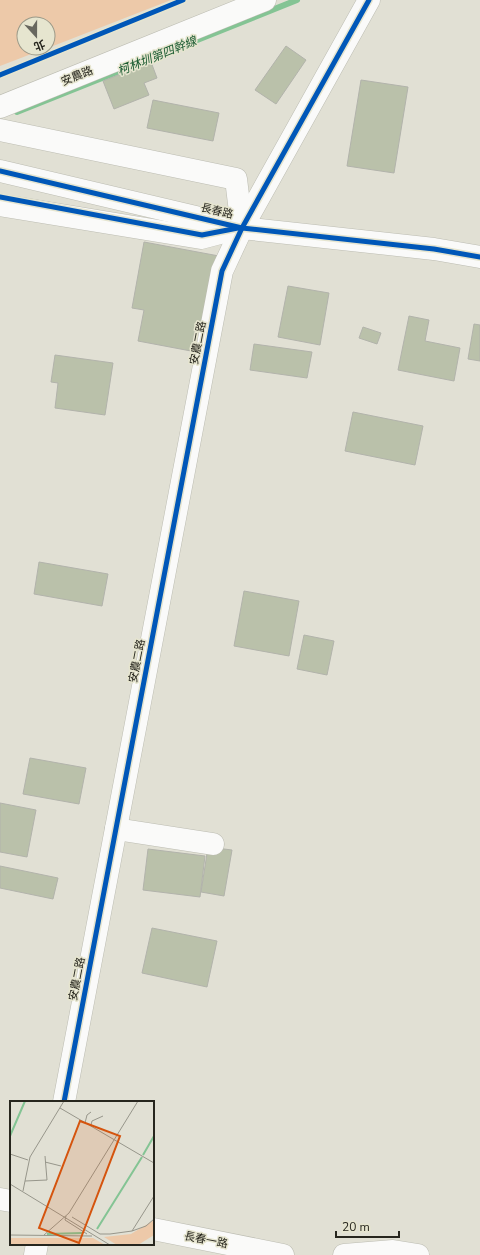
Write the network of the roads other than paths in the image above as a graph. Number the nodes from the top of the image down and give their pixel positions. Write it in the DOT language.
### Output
graph roads {
  1 [pos="265,0"];
  2 [pos="369,0"];
  3 [pos="0,107"];
  4 [pos="0,130"];
  5 [pos="0,171"];
  6 [pos="0,205"];
  7 [pos="242,228"];
  8 [pos="480,256"];
  9 [pos="116,829"];
  10 [pos="213,844"];
  11 [pos="64,1101"];
  12 [pos="0,1199"];
  13 [pos="10,1201"];
  14 [pos="154,1229"];
  15 [pos="37,1245"];
  16 [pos="35,1255"];
  17 [pos="283,1255"];
  18 [pos="348,1255"];
  19 [pos="418,1255"];
  1 -- 3 [label="street, 安農路"];
  2 -- 7 [label="street, 安農二路"];
  4 -- 7 [label="street"];
  5 -- 7 [label="street, 長春路"];
  6 -- 7 [label="street"];
  7 -- 8 [label="street, 長春路"];
  7 -- 9 [label="street, 安農二路"];
  9 -- 10 [label="street"];
  9 -- 11 [label="street, 安農二路"];
  12 -- 13 [label="street"];
  14 -- 17 [label="street, 長春一路"];
  15 -- 16 [label="street"];
  18 -- 19 [label="street"];
}
